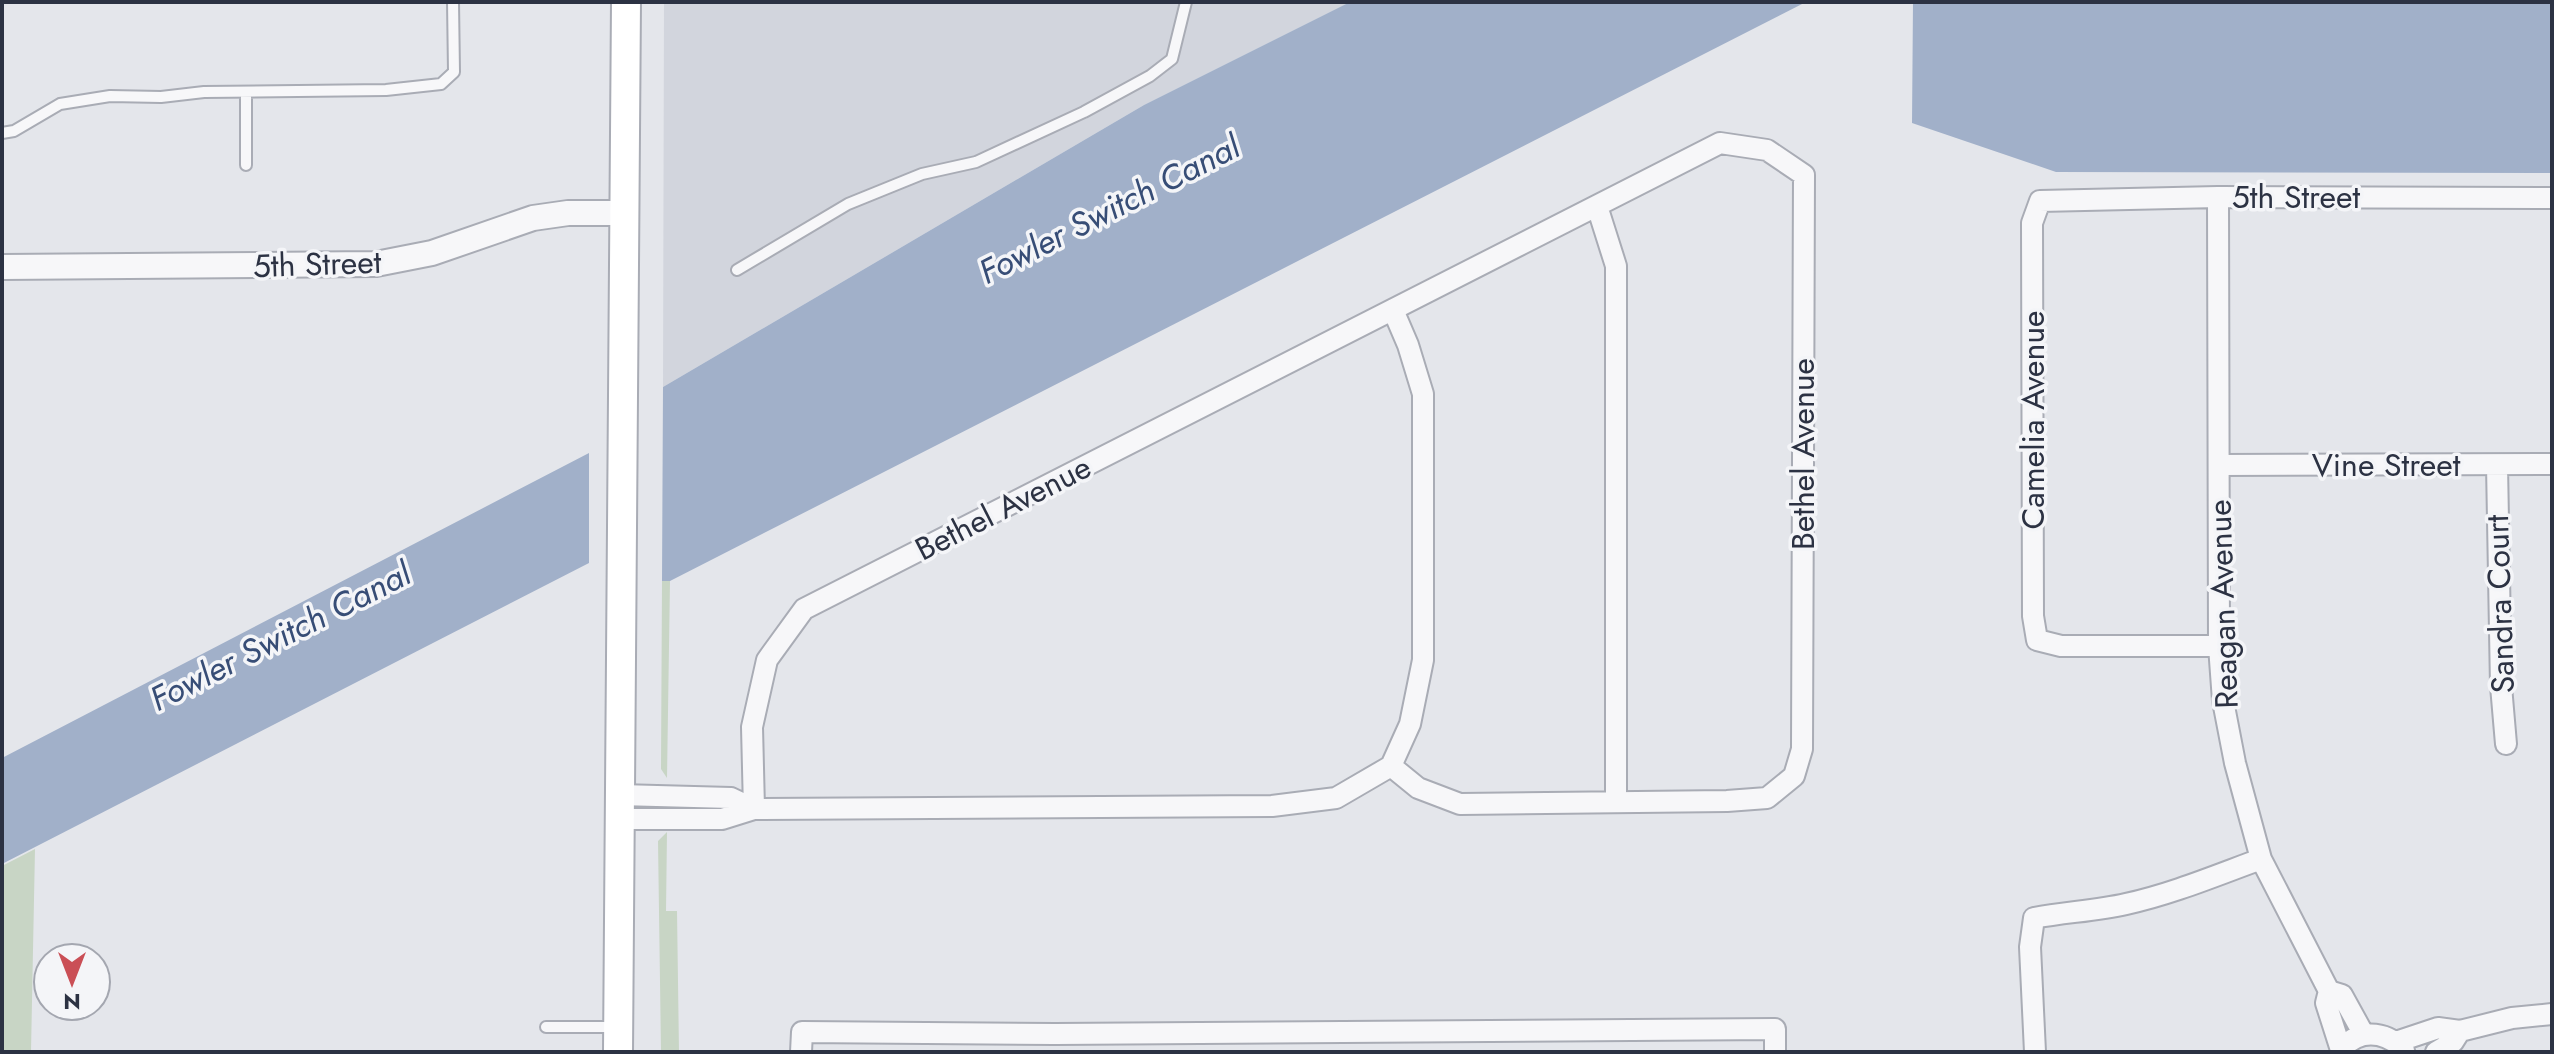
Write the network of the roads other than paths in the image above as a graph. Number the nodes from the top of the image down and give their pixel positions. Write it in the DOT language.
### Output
graph roads {
  1 [pos="453,2"];
  2 [pos="626,2"];
  3 [pos="1186,2"];
  4 [pos="246,92"];
  5 [pos="2,133"];
  6 [pos="246,165"];
  7 [pos="2218,197"];
  8 [pos="2552,198"];
  9 [pos="2040,201"];
  10 [pos="1597,206"];
  11 [pos="625,213"];
  12 [pos="2,267"];
  13 [pos="737,270"];
  14 [pos="1393,310"];
  15 [pos="2552,464"];
  16 [pos="2219,465"];
  17 [pos="2497,465"];
  18 [pos="2219,646"];
  19 [pos="2506,744"];
  20 [pos="1391,766"];
  21 [pos="1616,802"];
  22 [pos="620,807"];
  23 [pos="754,809"];
  24 [pos="2261,859"];
  25 [pos="2329,991"];
  26 [pos="2552,1014"];
  27 [pos="546,1027"];
  28 [pos="2460,1031"];
  29 [pos="2364,1035"];
  30 [pos="618,1040"];
  31 [pos="801,1042"];
  32 [pos="1055,1043"];
  33 [pos="2401,1047"];
  34 [pos="2340,1051"];
  35 [pos="1775,1052"];
  36 [pos="2035,1052"];
  37 [pos="2436,1052"];
  1 -- 4 [label="lane"];
  2 -- 11 [label="main road"];
  3 -- 13 [label="lane"];
  4 -- 5 [label="lane"];
  4 -- 6 [label="lane"];
  7 -- 8 [label="street, 5th Street"];
  7 -- 9 [label="street, 5th Street"];
  7 -- 16 [label="street, Reagan Avenue"];
  9 -- 18 [label="street, Camelia Avenue"];
  10 -- 14 [label="street, Bethel Avenue"];
  10 -- 21 [label="street"];
  10 -- 21 [label="street, Bethel Avenue"];
  11 -- 12 [label="street, 5th Street"];
  11 -- 22 [label="main road"];
  14 -- 20 [label="street"];
  14 -- 23 [label="street, Bethel Avenue"];
  15 -- 17 [label="street, Vine Street"];
  16 -- 17 [label="street, Vine Street"];
  16 -- 18 [label="street, Reagan Avenue"];
  17 -- 19 [label="street, Sandra Court"];
  18 -- 24 [label="street, Reagan Avenue"];
  20 -- 21 [label="street, Bethel Avenue"];
  20 -- 23 [label="street"];
  22 -- 23 [label="street"];
  22 -- 30 [label="main road"];
  24 -- 25 [label="street, Reagan Avenue"];
  24 -- 36 [label="street"];
  25 -- 29 [label="street, Reagan Avenue"];
  25 -- 34 [label="street, Reagan Avenue"];
  26 -- 28 [label="street"];
  27 -- 30 [label="lane"];
  28 -- 33 [label="street"];
  28 -- 37 [label="street"];
  29 -- 33 [label="street"];
  29 -- 34 [label="street"];
  31 -- 32 [label="street"];
  32 -- 35 [label="street"];
}
